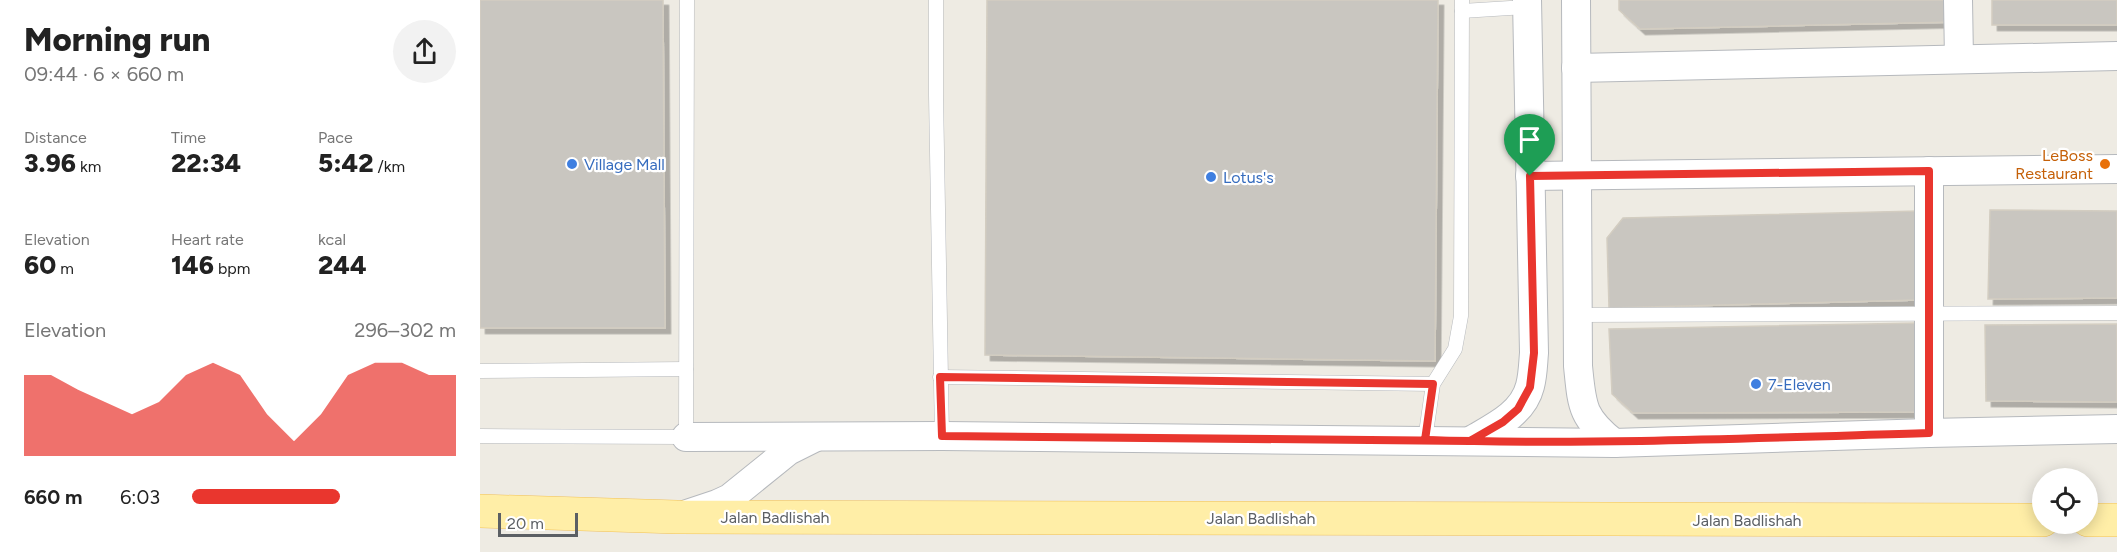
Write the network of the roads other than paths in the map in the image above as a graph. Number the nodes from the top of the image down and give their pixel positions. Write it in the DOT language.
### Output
graph roads {
  1 [pos="687,0"];
  2 [pos="936,0"];
  3 [pos="1576,0"];
  4 [pos="1958,0"];
  5 [pos="1527,3"];
  6 [pos="1462,5"];
  7 [pos="2117,56"];
  8 [pos="1959,59"];
  9 [pos="1576,68"];
  10 [pos="2117,169"];
  11 [pos="1929,171"];
  12 [pos="1530,176"];
  13 [pos="1577,176"];
  14 [pos="2117,313"];
  15 [pos="1930,314"];
  16 [pos="1578,315"];
  17 [pos="686,369"];
  18 [pos="480,371"];
  19 [pos="940,377"];
  20 [pos="1433,384"];
  21 [pos="2117,429"];
  22 [pos="1929,433"];
  23 [pos="820,435"];
  24 [pos="480,436"];
  25 [pos="942,436"];
  26 [pos="686,437"];
  27 [pos="1425,440"];
  28 [pos="1470,441"];
  29 [pos="1614,443"];
  30 [pos="480,511"];
  31 [pos="677,517"];
  32 [pos="2032,520"];
  33 [pos="2098,520"];
  34 [pos="2117,520"];
  1 -- 17 [label="lane"];
  2 -- 19 [label="lane"];
  3 -- 9 [label="street"];
  4 -- 8 [label="street"];
  5 -- 6 [label="lane"];
  5 -- 12 [label="street"];
  6 -- 20 [label="lane"];
  7 -- 8 [label="street"];
  8 -- 9 [label="street"];
  9 -- 13 [label="street"];
  10 -- 11 [label="street"];
  11 -- 13 [label="street"];
  11 -- 15 [label="street"];
  12 -- 13 [label="street"];
  12 -- 28 [label="street"];
  13 -- 16 [label="street"];
  14 -- 15 [label="lane"];
  15 -- 16 [label="lane"];
  15 -- 22 [label="street"];
  16 -- 29 [label="street"];
  17 -- 18 [label="lane"];
  17 -- 26 [label="lane"];
  19 -- 20 [label="lane"];
  19 -- 25 [label="lane"];
  20 -- 27 [label="lane"];
  21 -- 22 [label="street"];
  22 -- 29 [label="street"];
  23 -- 25 [label="street"];
  23 -- 26 [label="street"];
  23 -- 31 [label="street"];
  24 -- 26 [label="lane"];
  25 -- 27 [label="street"];
  27 -- 28 [label="street"];
  28 -- 29 [label="street"];
  30 -- 31 [label="main road, Jalan Badlishah"];
  31 -- 32 [label="main road, Jalan Badlishah"];
  33 -- 34 [label="main road"];
}
